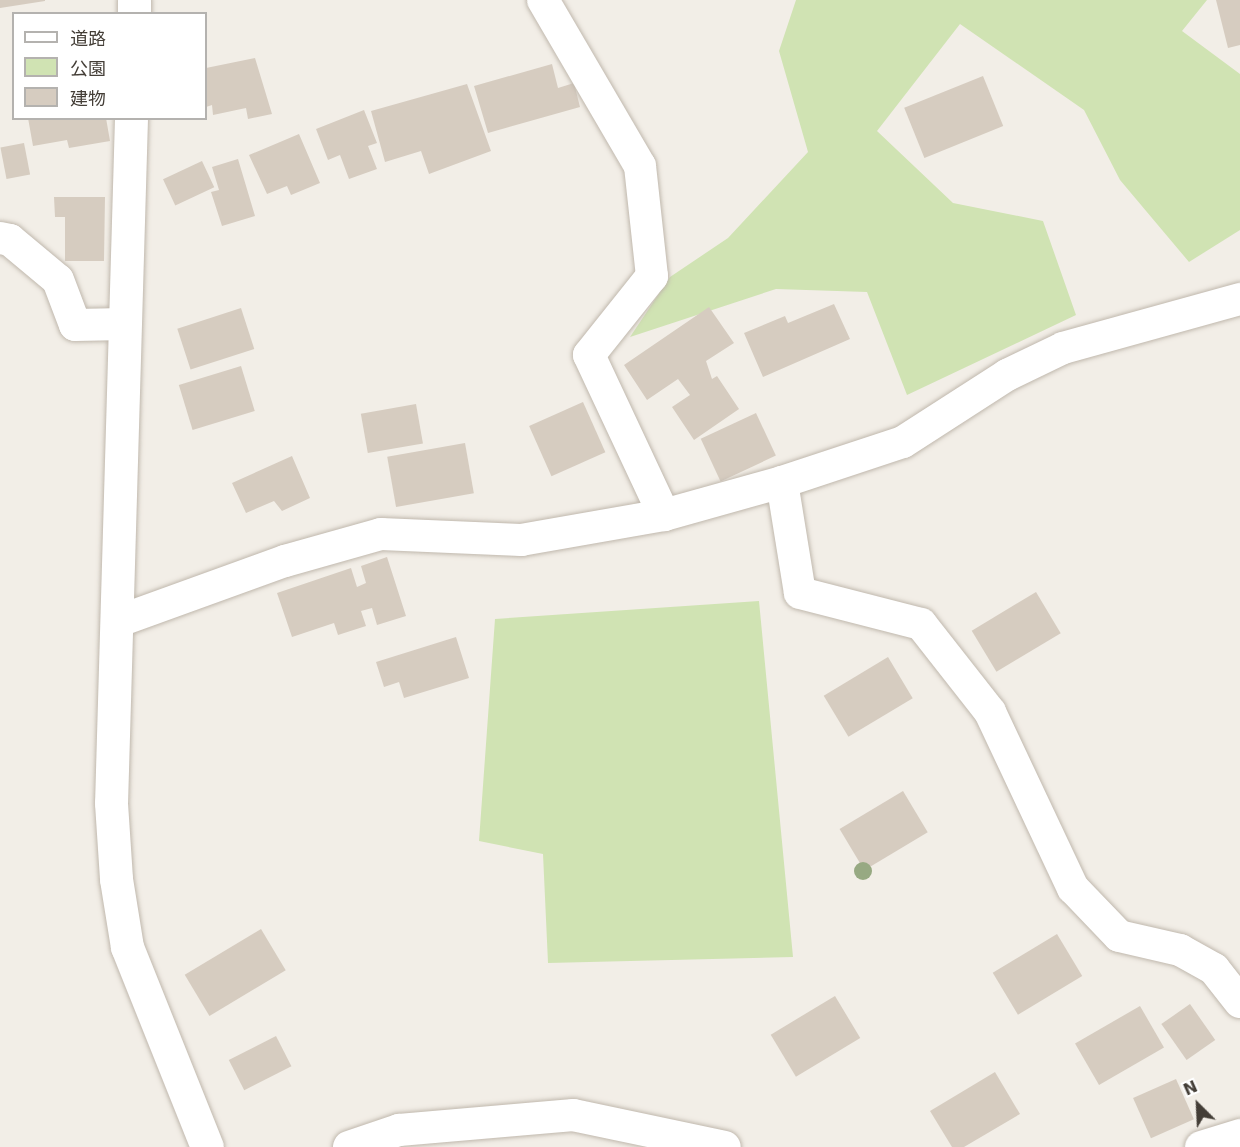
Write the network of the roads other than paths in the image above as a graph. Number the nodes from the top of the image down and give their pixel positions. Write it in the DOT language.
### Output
graph roads {
  1 [pos="543,0"];
  2 [pos="131,120"];
  3 [pos="0,238"];
  4 [pos="1240,299"];
  5 [pos="124,324"];
  6 [pos="782,482"];
  7 [pos="664,515"];
  8 [pos="119,621"];
  9 [pos="1240,1002"];
  10 [pos="200,1145"];
  11 [pos="349,1147"];
  12 [pos="725,1147"];
  1 -- 7 [label="street"];
  2 -- 5 [label="street"];
  3 -- 5 [label="street"];
  4 -- 6 [label="street"];
  5 -- 8 [label="street"];
  6 -- 7 [label="street"];
  6 -- 9 [label="street"];
  7 -- 8 [label="street"];
  8 -- 10 [label="street"];
  11 -- 12 [label="street"];
}
